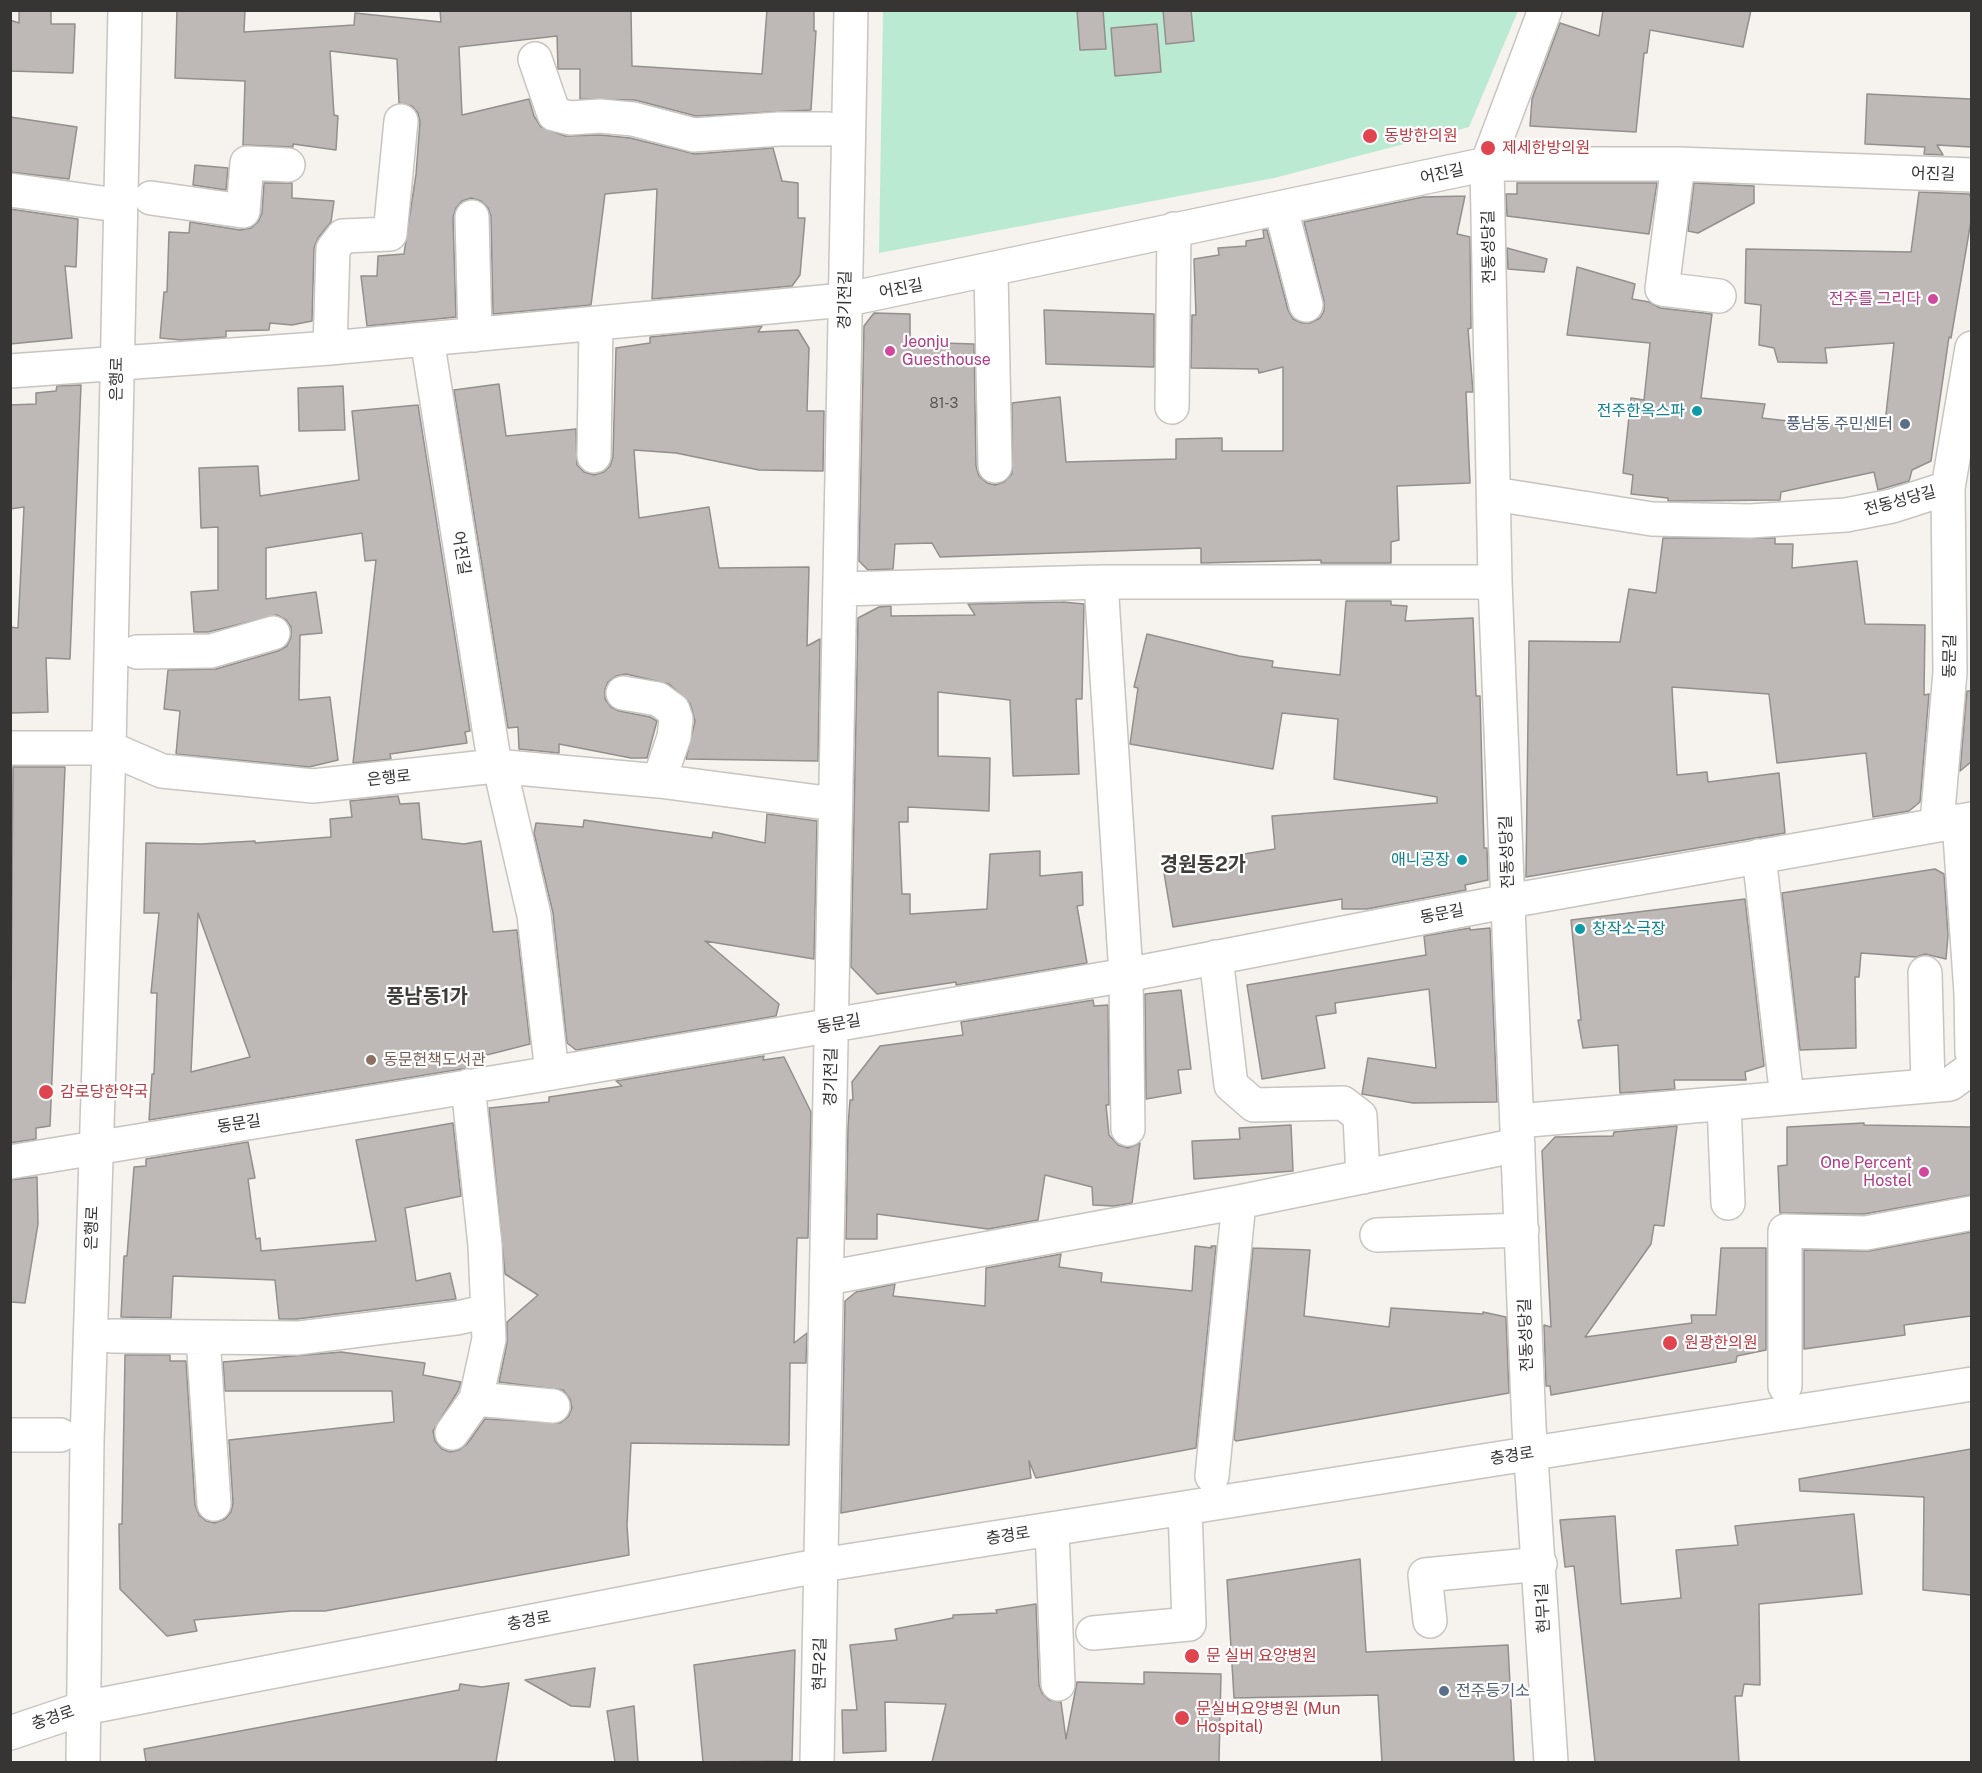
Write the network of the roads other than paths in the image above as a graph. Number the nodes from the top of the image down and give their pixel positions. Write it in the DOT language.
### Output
graph roads {
  1 [pos="124,10"];
  2 [pos="851,10"];
  3 [pos="1545,10"];
  4 [pos="535,59"];
  5 [pos="401,121"];
  6 [pos="828,129"];
  7 [pos="1487,164"];
  8 [pos="1678,164"];
  9 [pos="288,165"];
  10 [pos="1971,175"];
  11 [pos="10,190"];
  12 [pos="151,198"];
  13 [pos="102,203"];
  14 [pos="1281,208"];
  15 [pos="472,217"];
  16 [pos="1174,229"];
  17 [pos="991,271"];
  18 [pos="1719,296"];
  19 [pos="844,300"];
  20 [pos="1306,304"];
  21 [pos="596,324"];
  22 [pos="475,335"];
  23 [pos="427,339"];
  24 [pos="330,348"];
  25 [pos="1971,348"];
  26 [pos="118,365"];
  27 [pos="10,372"];
  28 [pos="1172,407"];
  29 [pos="1966,413"];
  30 [pos="594,456"];
  31 [pos="995,465"];
  32 [pos="1948,488"];
  33 [pos="1494,494"];
  34 [pos="1101,582"];
  35 [pos="1496,582"];
  36 [pos="840,589"];
  37 [pos="273,633"];
  38 [pos="137,652"];
  39 [pos="623,693"];
  40 [pos="10,748"];
  41 [pos="109,748"];
  42 [pos="498,767"];
  43 [pos="659,781"];
  44 [pos="834,804"];
  45 [pos="1956,821"];
  46 [pos="1759,856"];
  47 [pos="1509,901"];
  48 [pos="1215,957"];
  49 [pos="1924,973"];
  50 [pos="1126,975"];
  51 [pos="832,1025"];
  52 [pos="1971,1053"];
  53 [pos="1971,1068"];
  54 [pos="552,1073"];
  55 [pos="468,1086"];
  56 [pos="1928,1086"];
  57 [pos="1787,1098"];
  58 [pos="1724,1104"];
  59 [pos="1128,1129"];
  60 [pos="1518,1133"];
  61 [pos="95,1147"];
  62 [pos="10,1162"];
  63 [pos="1363,1177"];
  64 [pos="1239,1202"];
  65 [pos="1728,1203"];
  66 [pos="1971,1212"];
  67 [pos="1522,1230"];
  68 [pos="1377,1235"];
  69 [pos="827,1278"];
  70 [pos="488,1311"];
  71 [pos="112,1336"];
  72 [pos="203,1337"];
  73 [pos="1971,1384"];
  74 [pos="1785,1386"];
  75 [pos="476,1399"];
  76 [pos="553,1406"];
  77 [pos="452,1433"];
  78 [pos="10,1434"];
  79 [pos="60,1435"];
  80 [pos="1530,1453"];
  81 [pos="1212,1476"];
  82 [pos="214,1504"];
  83 [pos="1185,1508"];
  84 [pos="1052,1529"];
  85 [pos="1540,1563"];
  86 [pos="822,1565"];
  87 [pos="1430,1621"];
  88 [pos="1093,1633"];
  89 [pos="1058,1684"];
  90 [pos="84,1708"];
  91 [pos="10,1733"];
  92 [pos="83,1762"];
  93 [pos="817,1762"];
  94 [pos="1551,1762"];
  1 -- 26 [label="street, 은행로"];
  2 -- 19 [label="street, 경기전길"];
  3 -- 7 [label="street, 전동성당길"];
  4 -- 6 [label="street"];
  5 -- 24 [label="street"];
  7 -- 8 [label="street, 어진길"];
  7 -- 14 [label="street, 어진길"];
  7 -- 33 [label="street, 전동성당길"];
  8 -- 10 [label="street, 어진길"];
  8 -- 18 [label="street"];
  9 -- 12 [label="street"];
  11 -- 13 [label="street"];
  14 -- 16 [label="street, 어진길"];
  14 -- 20 [label="street"];
  15 -- 22 [label="street"];
  16 -- 17 [label="street, 어진길"];
  16 -- 28 [label="street"];
  17 -- 19 [label="street, 어진길"];
  17 -- 31 [label="street"];
  19 -- 21 [label="street, 어진길"];
  19 -- 36 [label="street, 경기전길"];
  21 -- 22 [label="street, 어진길"];
  21 -- 30 [label="street"];
  22 -- 23 [label="street, 어진길"];
  23 -- 24 [label="street, 어진길"];
  23 -- 42 [label="street, 어진길"];
  24 -- 26 [label="street, 어진길"];
  25 -- 29 [label="street"];
  26 -- 27 [label="street, 어진길"];
  26 -- 41 [label="street, 은행로"];
  29 -- 32 [label="street"];
  32 -- 33 [label="street, 전동성당길"];
  32 -- 45 [label="street, 동문길"];
  33 -- 35 [label="street, 전동성당길"];
  34 -- 35 [label="street"];
  34 -- 36 [label="street"];
  34 -- 50 [label="street"];
  35 -- 47 [label="street, 전동성당길"];
  36 -- 44 [label="street, 경기전길"];
  37 -- 38 [label="street"];
  39 -- 43 [label="street"];
  40 -- 41 [label="street, 은행로"];
  41 -- 42 [label="street, 은행로"];
  41 -- 61 [label="street, 은행로"];
  42 -- 43 [label="street"];
  42 -- 54 [label="street"];
  43 -- 44 [label="street"];
  44 -- 51 [label="street, 경기전길"];
  45 -- 46 [label="street, 동문길"];
  45 -- 52 [label="street"];
  46 -- 47 [label="street, 동문길"];
  46 -- 57 [label="street"];
  47 -- 48 [label="street, 동문길"];
  47 -- 60 [label="street, 전동성당길"];
  48 -- 50 [label="street, 동문길"];
  48 -- 63 [label="street"];
  49 -- 56 [label="street"];
  50 -- 51 [label="street, 동문길"];
  50 -- 59 [label="street"];
  51 -- 54 [label="street, 동문길"];
  51 -- 69 [label="street, 경기전길"];
  53 -- 56 [label="street"];
  54 -- 55 [label="street, 동문길"];
  55 -- 61 [label="street, 동문길"];
  55 -- 70 [label="street"];
  56 -- 57 [label="street"];
  57 -- 58 [label="street"];
  58 -- 60 [label="street"];
  58 -- 65 [label="street"];
  60 -- 63 [label="street"];
  60 -- 67 [label="street, 전동성당길"];
  61 -- 62 [label="street, 동문길"];
  61 -- 90 [label="street, 은행로"];
  63 -- 64 [label="street"];
  64 -- 69 [label="street"];
  64 -- 81 [label="street"];
  66 -- 74 [label="street"];
  67 -- 68 [label="street"];
  67 -- 80 [label="street, 전동성당길"];
  69 -- 86 [label="street, 경기전길"];
  70 -- 72 [label="street"];
  70 -- 75 [label="street"];
  71 -- 72 [label="street"];
  72 -- 82 [label="street"];
  73 -- 80 [label="street, 충경로"];
  75 -- 76 [label="street"];
  75 -- 77 [label="street"];
  78 -- 79 [label="street"];
  80 -- 83 [label="street, 충경로"];
  80 -- 85 [label="street, 현무1길"];
  83 -- 84 [label="street, 충경로"];
  83 -- 88 [label="street"];
  84 -- 86 [label="street, 충경로"];
  84 -- 89 [label="street, 충경로"];
  85 -- 87 [label="street"];
  85 -- 94 [label="street, 현무1길"];
  86 -- 90 [label="street, 충경로"];
  86 -- 93 [label="street, 현무2길"];
  90 -- 91 [label="street, 충경로"];
  90 -- 92 [label="street, 은행로"];
}
